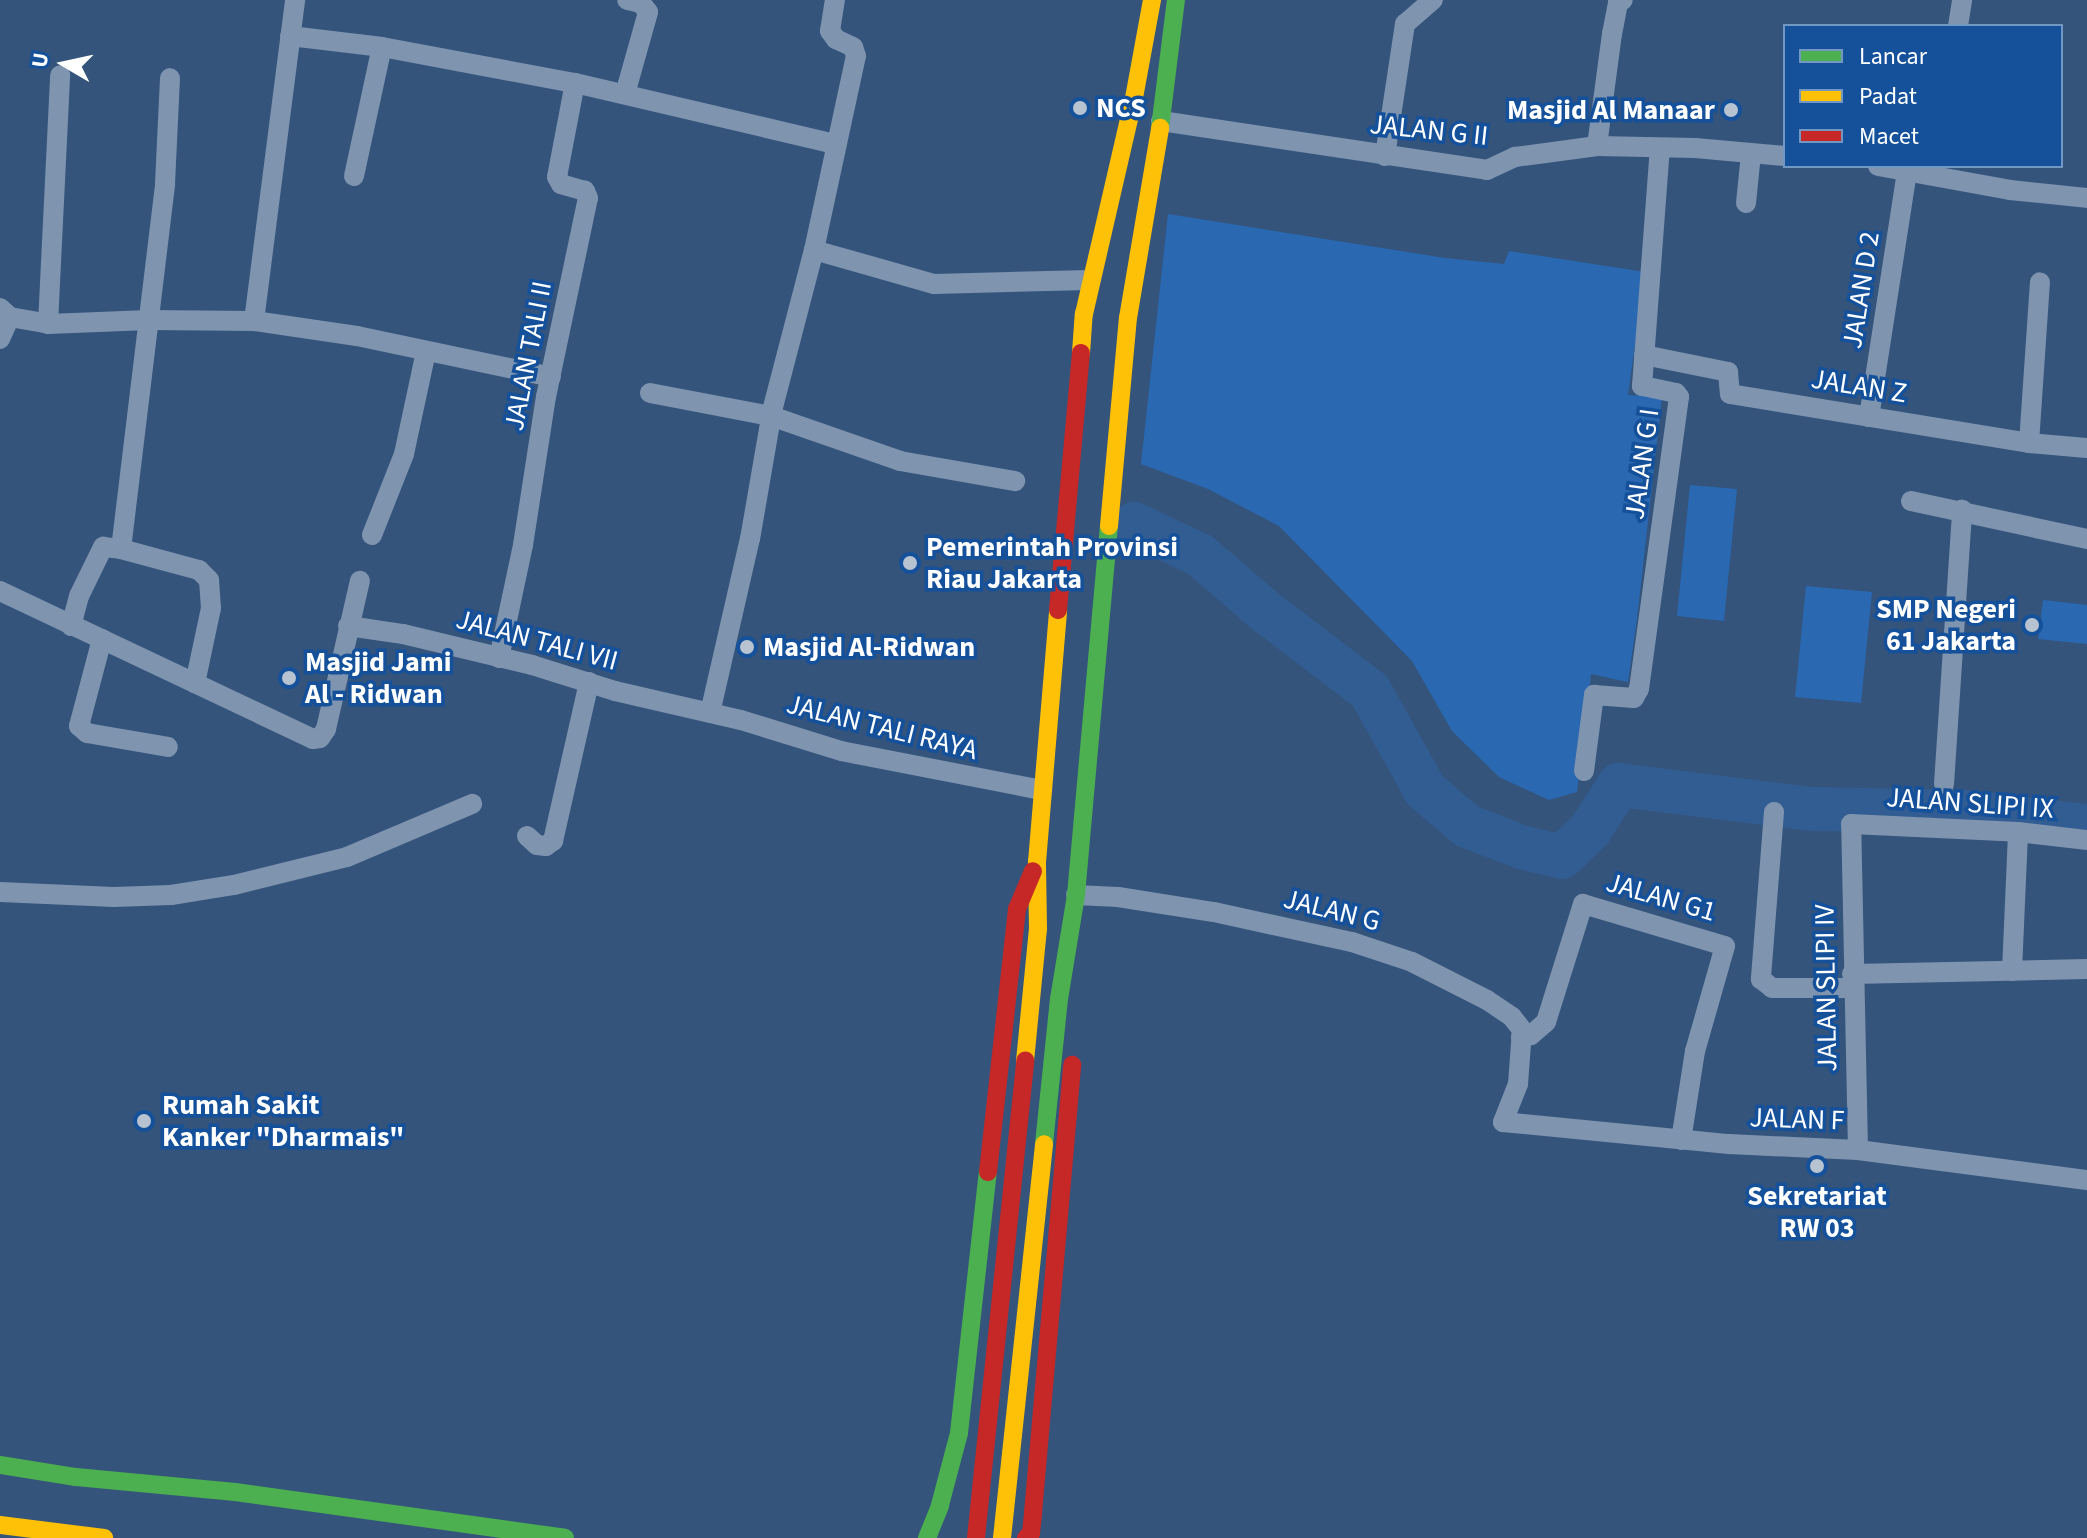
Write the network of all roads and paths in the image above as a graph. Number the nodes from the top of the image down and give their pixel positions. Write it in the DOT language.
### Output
graph roads {
  1 [pos="295,0"];
  2 [pos="627,0"];
  3 [pos="835,0"];
  4 [pos="1152,0"];
  5 [pos="1176,0"];
  6 [pos="1433,0"];
  7 [pos="1623,0"];
  8 [pos="1962,0"];
  9 [pos="1958,24"];
  10 [pos="290,36"];
  11 [pos="382,47"];
  12 [pos="60,75"];
  13 [pos="170,78"];
  14 [pos="575,83"];
  15 [pos="625,94"];
  16 [pos="1161,121"];
  17 [pos="836,144"];
  18 [pos="1597,146"];
  19 [pos="1660,149"];
  20 [pos="1751,154"];
  21 [pos="1385,156"];
  22 [pos="1783,156"];
  23 [pos="1895,168"];
  24 [pos="1921,171"];
  25 [pos="354,176"];
  26 [pos="2087,198"];
  27 [pos="1746,203"];
  28 [pos="814,250"];
  29 [pos="1089,280"];
  30 [pos="2040,282"];
  31 [pos="5,313"];
  32 [pos="254,317"];
  33 [pos="149,320"];
  34 [pos="48,324"];
  35 [pos="0,339"];
  36 [pos="426,351"];
  37 [pos="1644,355"];
  38 [pos="551,377"];
  39 [pos="650,393"];
  40 [pos="771,416"];
  41 [pos="1869,417"];
  42 [pos="2029,443"];
  43 [pos="2087,448"];
  44 [pos="1015,481"];
  45 [pos="1911,501"];
  46 [pos="1962,510"];
  47 [pos="372,535"];
  48 [pos="2087,539"];
  49 [pos="121,549"];
  50 [pos="360,581"];
  51 [pos="0,591"];
  52 [pos="71,626"];
  53 [pos="348,626"];
  54 [pos="102,639"];
  55 [pos="499,658"];
  56 [pos="589,682"];
  57 [pos="195,683"];
  58 [pos="710,713"];
  59 [pos="168,747"];
  60 [pos="1584,771"];
  61 [pos="1944,784"];
  62 [pos="1042,790"];
  63 [pos="472,804"];
  64 [pos="1774,812"];
  65 [pos="1851,824"];
  66 [pos="2018,832"];
  67 [pos="527,836"];
  68 [pos="2086,840"];
  69 [pos="1037,862"];
  70 [pos="0,892"];
  71 [pos="1076,895"];
  72 [pos="1073,920"];
  73 [pos="2087,969"];
  74 [pos="2012,971"];
  75 [pos="1852,981"];
  76 [pos="1080,988"];
  77 [pos="1521,1037"];
  78 [pos="1074,1048"];
  79 [pos="1681,1140"];
  80 [pos="1858,1150"];
  81 [pos="2087,1180"];
  82 [pos="0,1465"];
  83 [pos="76,1477"];
  84 [pos="0,1479"];
  85 [pos="940,1505"];
  86 [pos="1033,1513"];
  87 [pos="0,1525"];
  88 [pos="946,1525"];
  89 [pos="104,1538"];
  90 [pos="565,1538"];
  91 [pos="927,1538"];
  92 [pos="976,1538"];
  93 [pos="1002,1538"];
  94 [pos="1026,1538"];
  95 [pos="1050,1538"];
  1 -- 10 [label="street"];
  2 -- 15 [label="street"];
  3 -- 17 [label="street"];
  4 -- 29 [label="main road"];
  5 -- 16 [label="main road"];
  6 -- 21 [label="street"];
  7 -- 18 [label="street"];
  8 -- 9 [label="street"];
  10 -- 11 [label="street"];
  10 -- 32 [label="street"];
  11 -- 14 [label="street"];
  11 -- 25 [label="street"];
  12 -- 34 [label="street"];
  13 -- 33 [label="street"];
  14 -- 15 [label="street"];
  14 -- 38 [label="street, JALAN TALI II"];
  15 -- 17 [label="street"];
  16 -- 21 [label="street, JALAN G II"];
  16 -- 71 [label="main road"];
  17 -- 28 [label="street"];
  18 -- 19 [label="street, JALAN G II"];
  18 -- 21 [label="street, JALAN G II"];
  19 -- 20 [label="street, JALAN G II"];
  19 -- 37 [label="street, JALAN G I"];
  20 -- 22 [label="street, JALAN G II"];
  20 -- 27 [label="street"];
  23 -- 24 [label="street"];
  24 -- 26 [label="street"];
  24 -- 41 [label="street, JALAN D 2"];
  28 -- 29 [label="street"];
  28 -- 40 [label="street"];
  29 -- 62 [label="main road"];
  30 -- 42 [label="street"];
  31 -- 34 [label="street"];
  31 -- 35 [label="street"];
  32 -- 33 [label="street"];
  32 -- 36 [label="street"];
  33 -- 34 [label="street"];
  33 -- 49 [label="street"];
  36 -- 38 [label="street"];
  36 -- 47 [label="street"];
  37 -- 41 [label="street, JALAN Z"];
  37 -- 60 [label="street, JALAN G I"];
  38 -- 55 [label="street, JALAN TALI II"];
  39 -- 40 [label="street"];
  40 -- 44 [label="street"];
  40 -- 58 [label="street"];
  41 -- 42 [label="street, JALAN Z"];
  42 -- 43 [label="street, JALAN Z"];
  45 -- 46 [label="street"];
  46 -- 48 [label="street"];
  46 -- 61 [label="street"];
  49 -- 52 [label="street"];
  49 -- 57 [label="street"];
  50 -- 53 [label="street"];
  51 -- 52 [label="street"];
  52 -- 54 [label="street"];
  53 -- 55 [label="street, JALAN TALI VII"];
  53 -- 57 [label="street"];
  54 -- 57 [label="street"];
  54 -- 59 [label="street"];
  55 -- 56 [label="street, JALAN TALI VII"];
  56 -- 58 [label="street, JALAN TALI VII"];
  56 -- 67 [label="street"];
  58 -- 62 [label="street, JALAN TALI RAYA"];
  62 -- 69 [label="main road"];
  63 -- 70 [label="street"];
  64 -- 75 [label="street"];
  65 -- 66 [label="street, JALAN SLIPI IX"];
  65 -- 75 [label="street, JALAN SLIPI IV"];
  66 -- 68 [label="street, JALAN SLIPI IX"];
  66 -- 74 [label="street"];
  69 -- 85 [label="main road"];
  69 -- 92 [label="main road"];
  71 -- 72 [label="main road"];
  71 -- 77 [label="street, JALAN G"];
  72 -- 76 [label="main road"];
  72 -- 93 [label="main road"];
  73 -- 74 [label="street"];
  74 -- 75 [label="street"];
  75 -- 80 [label="street, JALAN SLIPI IV"];
  77 -- 79 [label="street, JALAN F"];
  77 -- 79 [label="street, JALAN G1"];
  78 -- 86 [label="main road"];
  79 -- 80 [label="street, JALAN F"];
  80 -- 81 [label="street, JALAN F"];
  82 -- 83 [label="main road"];
  83 -- 84 [label="main road"];
  83 -- 90 [label="main road"];
  85 -- 88 [label="main road"];
  85 -- 91 [label="main road"];
  86 -- 94 [label="main road"];
  86 -- 95 [label="main road"];
  87 -- 89 [label="main road"];
}
